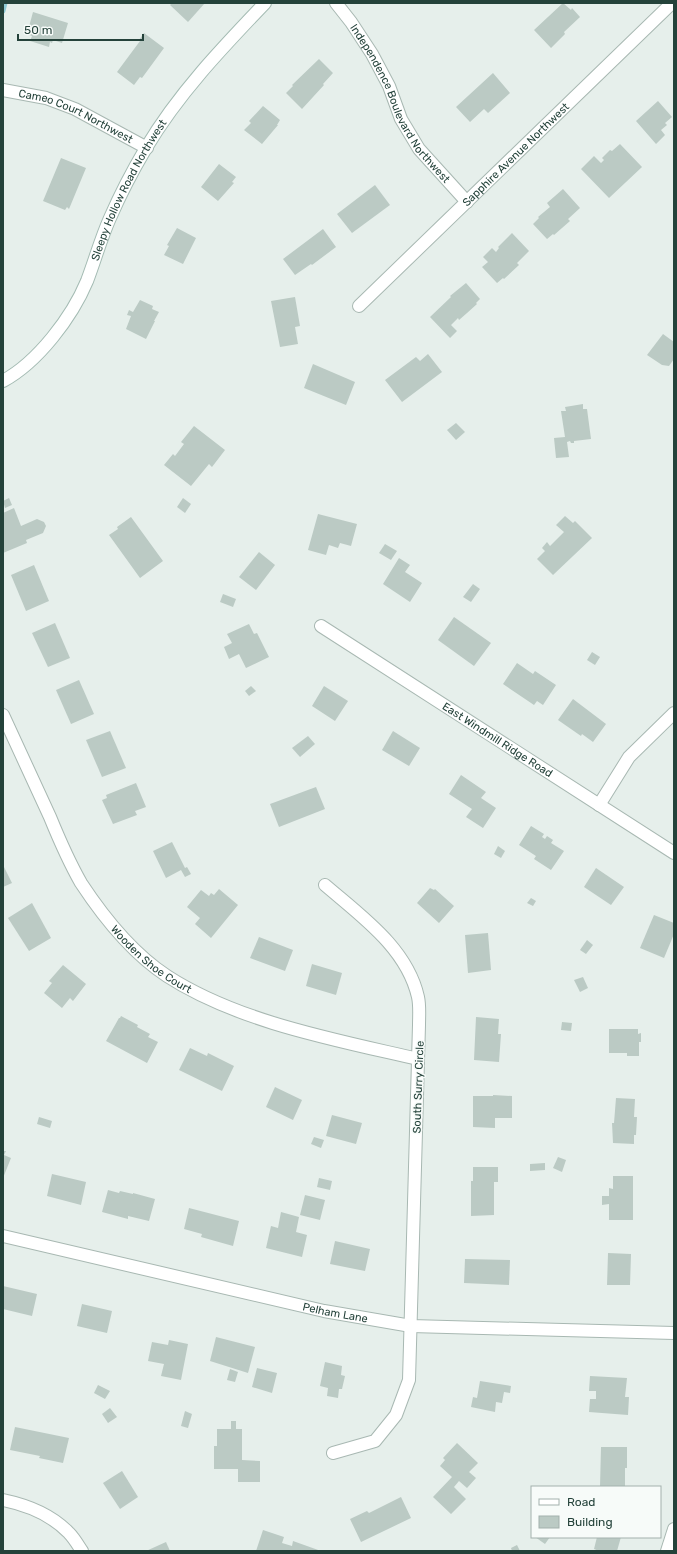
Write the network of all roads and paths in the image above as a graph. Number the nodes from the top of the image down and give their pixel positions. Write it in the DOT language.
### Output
graph roads {
  1 [pos="265,3"];
  2 [pos="336,3"];
  3 [pos="672,3"];
  4 [pos="3,90"];
  5 [pos="146,148"];
  6 [pos="467,202"];
  7 [pos="359,306"];
  8 [pos="3,381"];
  9 [pos="321,626"];
  10 [pos="674,713"];
  11 [pos="3,715"];
  12 [pos="600,805"];
  13 [pos="674,853"];
  14 [pos="325,885"];
  15 [pos="418,1059"];
  16 [pos="3,1236"];
  17 [pos="411,1326"];
  18 [pos="674,1333"];
  19 [pos="333,1453"];
  20 [pos="3,1500"];
  21 [pos="674,1529"];
  22 [pos="82,1551"];
  23 [pos="667,1551"];
  1 -- 5 [label="street, Sleepy Hollow Road Northwest"];
  2 -- 6 [label="street, Independence Boulevard Northwest"];
  3 -- 6 [label="street, Sapphire Avenue Northwest"];
  4 -- 5 [label="street, Cameo Court Northwest"];
  5 -- 8 [label="street, Sleepy Hollow Road Northwest"];
  6 -- 7 [label="street, Sapphire Avenue Northwest"];
  9 -- 12 [label="street, East Windmill Ridge Road"];
  10 -- 12 [label="street"];
  11 -- 15 [label="street, Wooden Shoe Court"];
  12 -- 13 [label="street, East Windmill Ridge Road"];
  14 -- 15 [label="street, South Surry Circle"];
  15 -- 17 [label="street, South Surry Circle"];
  16 -- 17 [label="street, Pelham Lane"];
  17 -- 18 [label="street, Pelham Lane"];
  17 -- 19 [label="street, South Surry Circle"];
  20 -- 22 [label="street"];
  21 -- 23 [label="street"];
}
